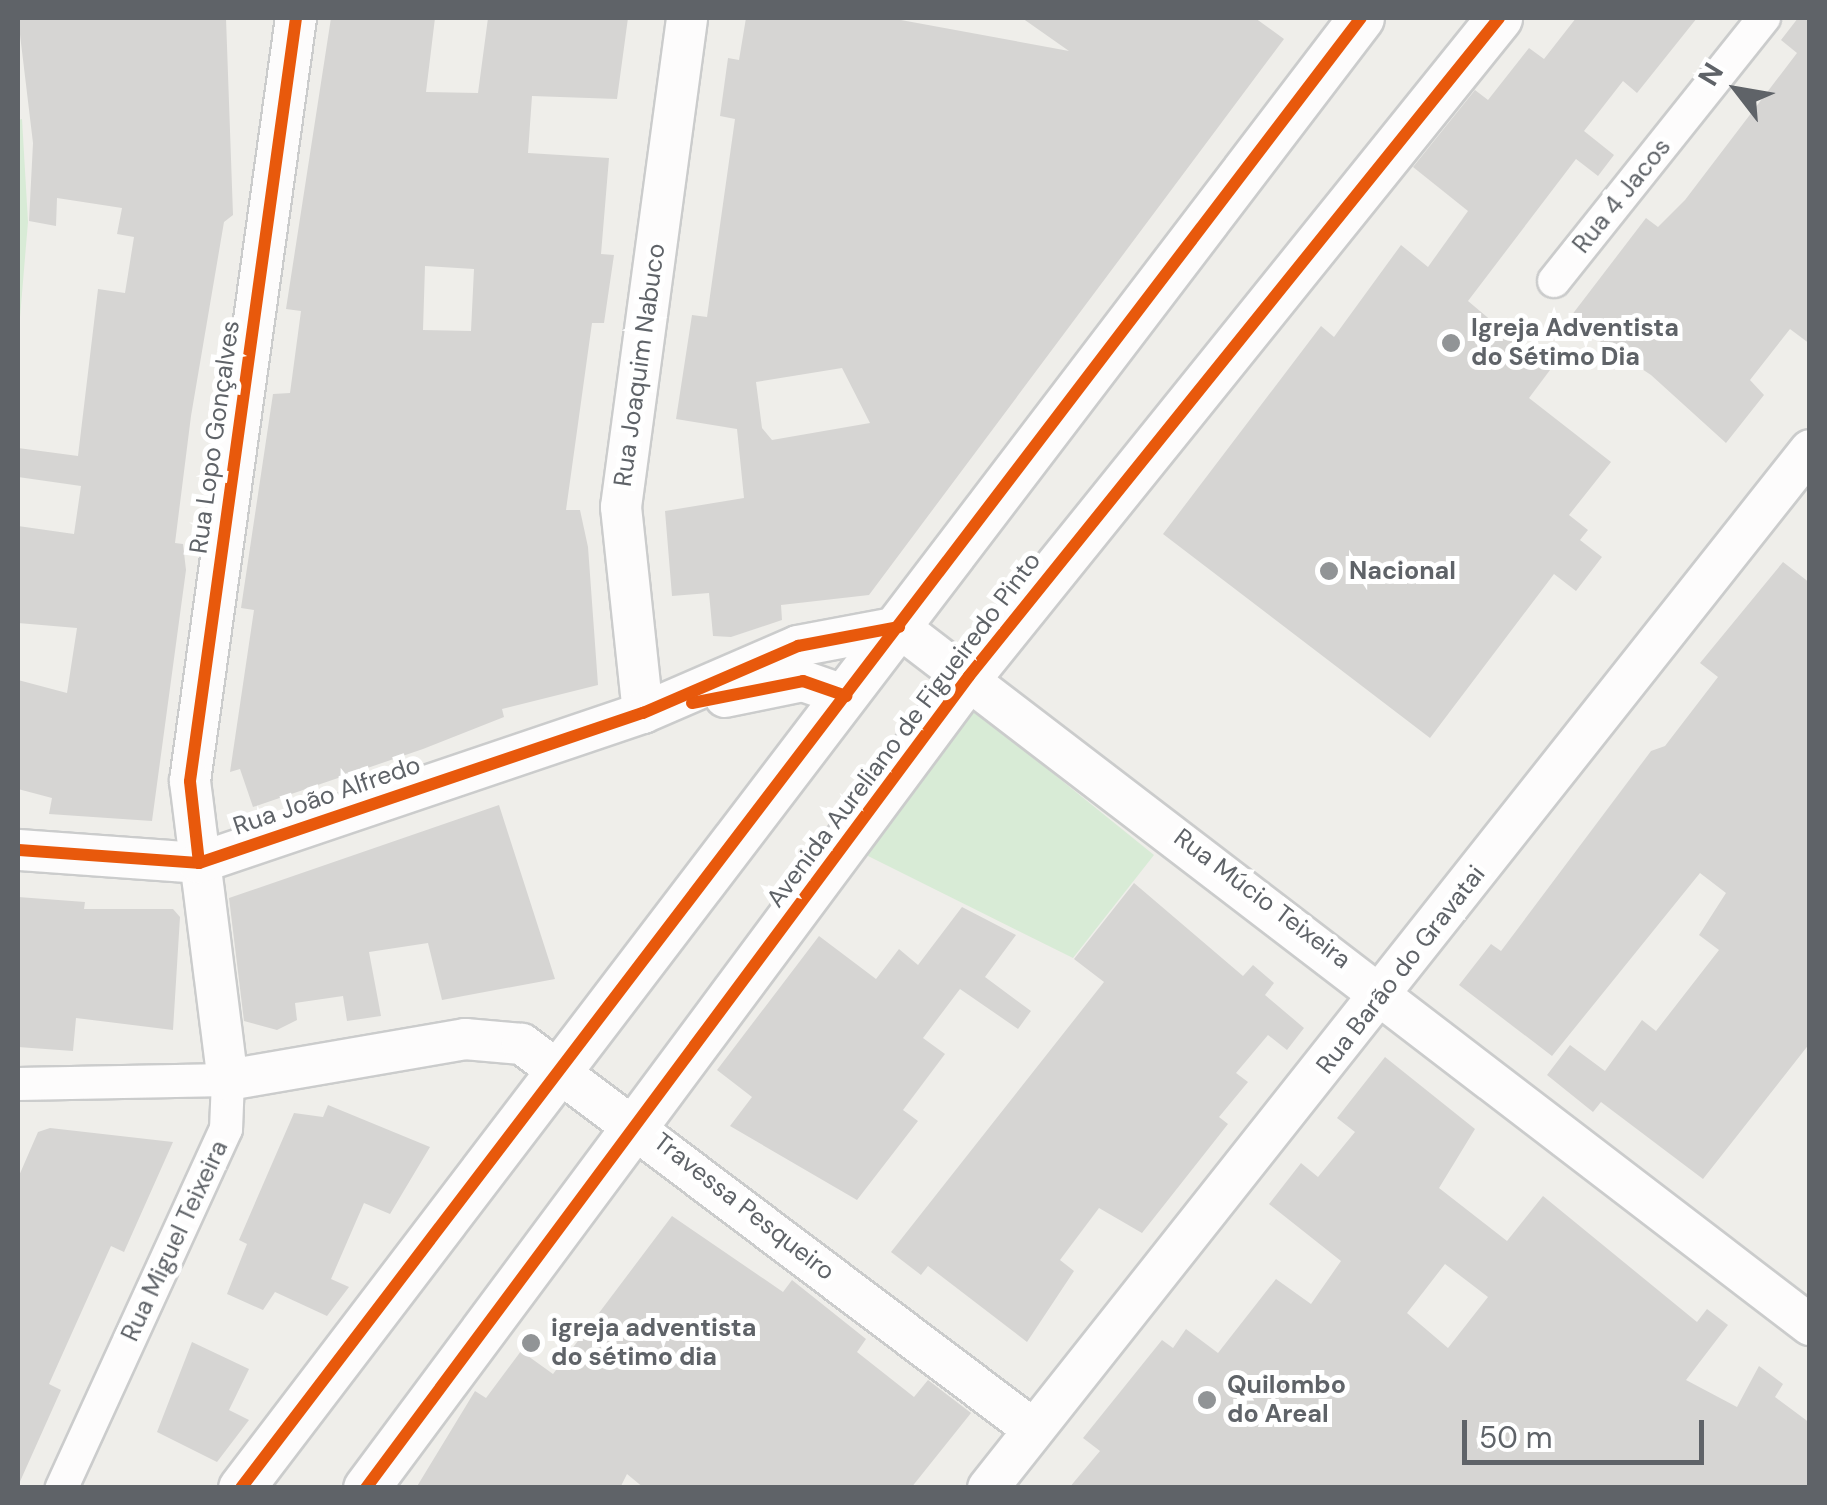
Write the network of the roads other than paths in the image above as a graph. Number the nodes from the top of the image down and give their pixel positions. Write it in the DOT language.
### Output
graph roads {
  1 [pos="296,18"];
  2 [pos="687,18"];
  3 [pos="1361,18"];
  4 [pos="1499,18"];
  5 [pos="1764,18"];
  6 [pos="1554,280"];
  7 [pos="1810,450"];
  8 [pos="899,627"];
  9 [pos="969,676"];
  10 [pos="846,696"];
  11 [pos="642,713"];
  12 [pos="18,850"];
  13 [pos="198,863"];
  14 [pos="1384,993"];
  15 [pos="562,1070"];
  16 [pos="228,1080"];
  17 [pos="18,1084"];
  18 [pos="637,1124"];
  19 [pos="1810,1326"];
  20 [pos="1033,1429"];
  21 [pos="62,1488"];
  22 [pos="241,1488"];
  23 [pos="366,1488"];
  24 [pos="988,1488"];
  1 -- 13 [label="street, Rua Lopo Gonçalves"];
  2 -- 11 [label="street, Rua Joaquim Nabuco"];
  3 -- 8 [label="main road"];
  4 -- 9 [label="main road, Avenida Aureliano de Figueiredo Pinto"];
  5 -- 6 [label="street, Rua 4 Jacos"];
  7 -- 14 [label="street, Rua Barão do Gravatai"];
  8 -- 9 [label="street, Rua Múcio Teixeira"];
  8 -- 10 [label="main road"];
  8 -- 11 [label="street, Rua João Alfredo"];
  9 -- 14 [label="street, Rua Múcio Teixeira"];
  9 -- 18 [label="main road, Avenida Aureliano de Figueiredo Pinto"];
  10 -- 11 [label="street, Rua João Alfredo"];
  10 -- 15 [label="main road"];
  11 -- 13 [label="street, Rua João Alfredo"];
  12 -- 13 [label="street, Rua João Alfredo"];
  13 -- 16 [label="street, Rua Miguel Teixeira"];
  14 -- 19 [label="street, Rua Múcio Teixeira"];
  14 -- 20 [label="street, Rua Barão do Gravatai"];
  15 -- 16 [label="street, Travessa Pesqueiro"];
  15 -- 18 [label="street, Travessa Pesqueiro"];
  15 -- 22 [label="main road"];
  16 -- 17 [label="street, Travessa Pesqueiro"];
  16 -- 21 [label="street, Rua Miguel Teixeira"];
  18 -- 20 [label="street, Travessa Pesqueiro"];
  18 -- 23 [label="main road, Avenida Aureliano de Figueiredo Pinto"];
  20 -- 24 [label="street, Rua Barão do Gravatai"];
}
